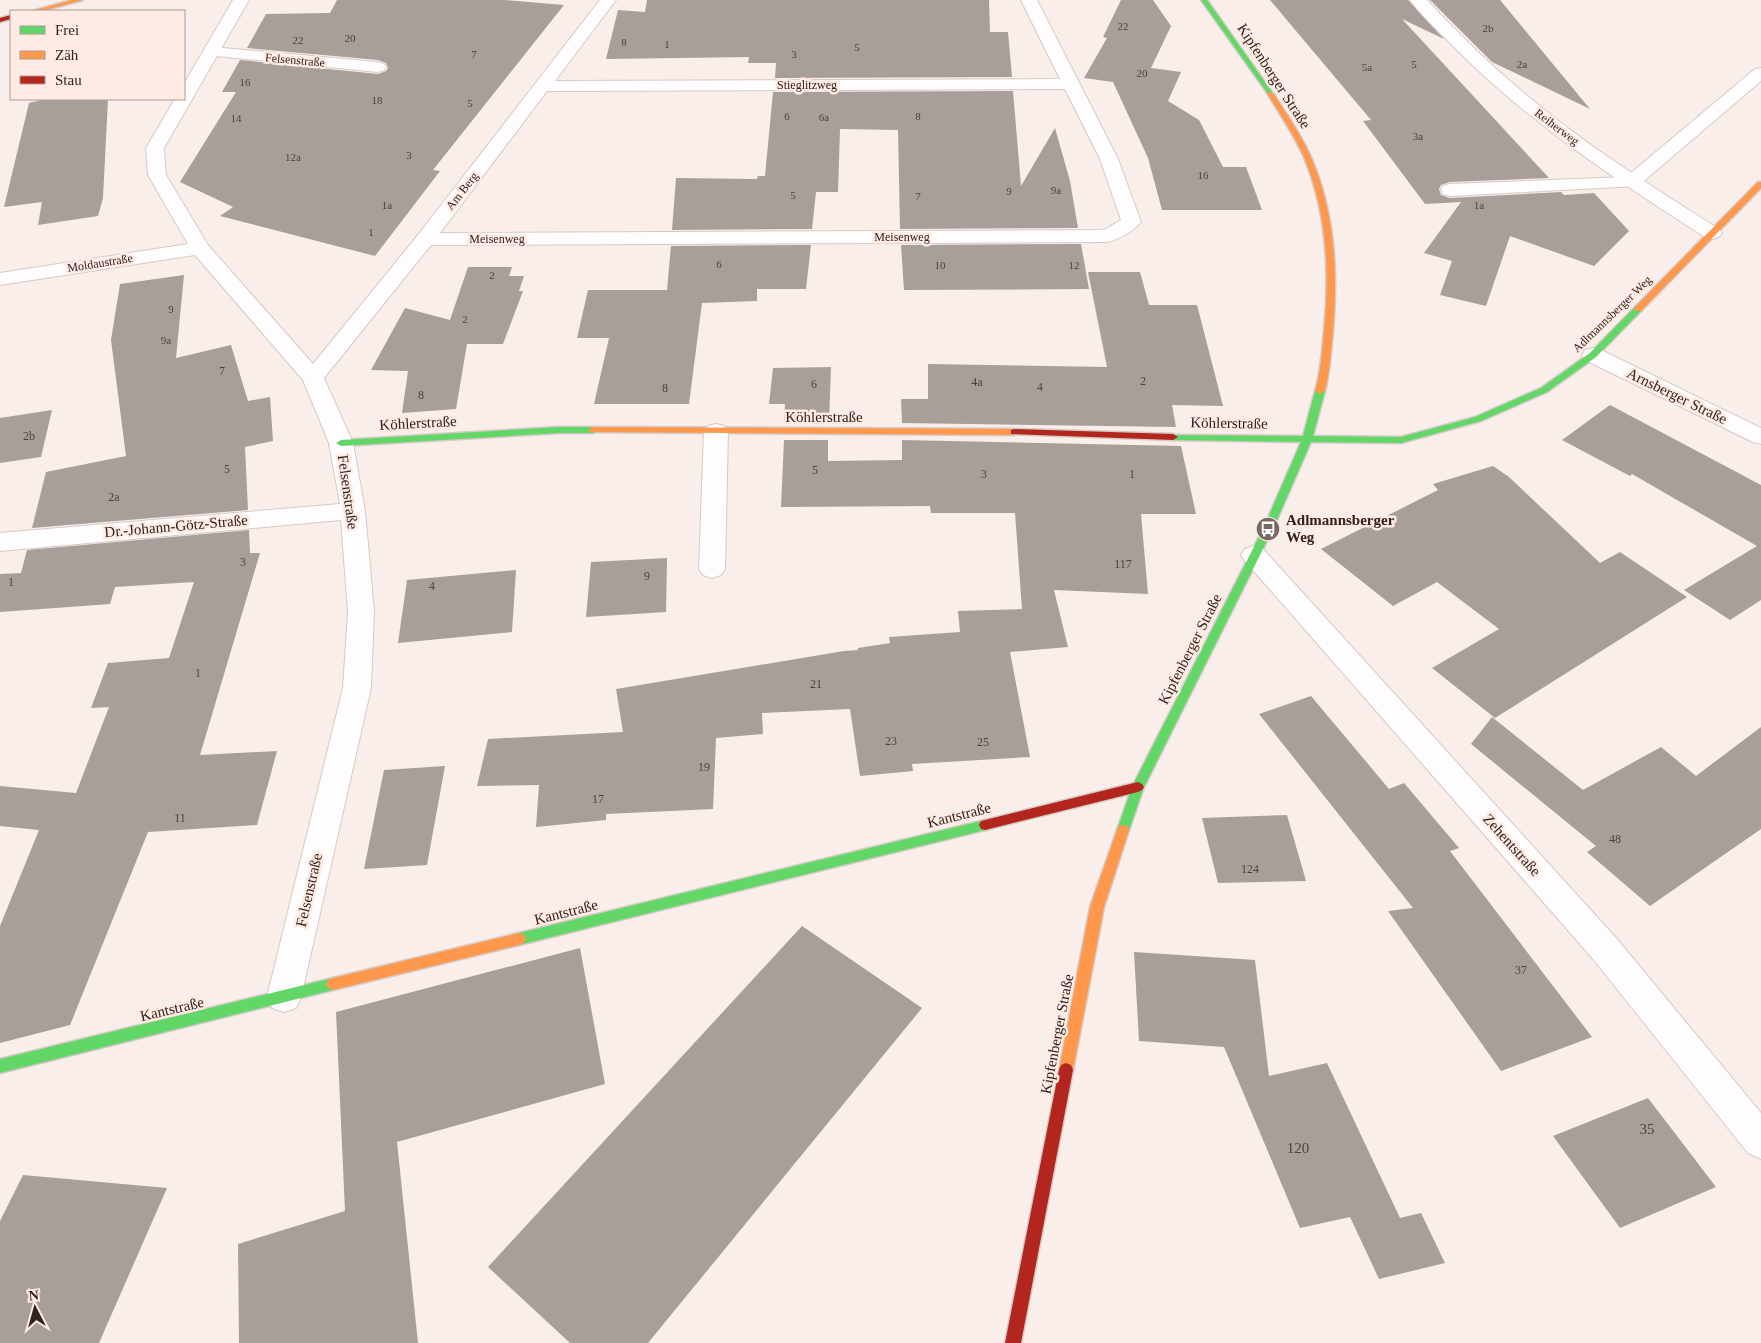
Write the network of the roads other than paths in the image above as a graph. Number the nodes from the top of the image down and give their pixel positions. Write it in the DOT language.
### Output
graph roads {
  1 [pos="80,0"];
  2 [pos="241,0"];
  3 [pos="608,0"];
  4 [pos="1029,0"];
  5 [pos="1204,0"];
  6 [pos="1418,0"];
  7 [pos="39,10"];
  8 [pos="212,52"];
  9 [pos="378,67"];
  10 [pos="1761,74"];
  11 [pos="1071,84"];
  12 [pos="543,86"];
  13 [pos="185,98"];
  14 [pos="184,100"];
  15 [pos="1631,182"];
  16 [pos="1761,184"];
  17 [pos="1450,190"];
  18 [pos="1712,233"];
  19 [pos="425,240"];
  20 [pos="200,248"];
  21 [pos="0,279"];
  22 [pos="1593,355"];
  23 [pos="313,378"];
  24 [pos="716,431"];
  25 [pos="1761,437"];
  26 [pos="1307,440"];
  27 [pos="341,442"];
  28 [pos="352,511"];
  29 [pos="0,542"];
  30 [pos="1254,555"];
  31 [pos="712,569"];
  32 [pos="1138,787"];
  33 [pos="284,998"];
  34 [pos="0,1066"];
  35 [pos="1761,1141"];
  36 [pos="1014,1343"];
  1 -- 7 [label="street"];
  2 -- 8 [label="street, Felsenstraße"];
  3 -- 12 [label="street, Am Berg"];
  4 -- 11 [label="street, Meisenweg"];
  5 -- 26 [label="street, Kipfenberger Straße"];
  6 -- 15 [label="street, Reiherweg"];
  8 -- 9 [label="street, Felsenstraße"];
  8 -- 13 [label="street, Felsenstraße"];
  10 -- 15 [label="street"];
  11 -- 12 [label="street, Stieglitzweg"];
  11 -- 19 [label="street, Meisenweg"];
  12 -- 19 [label="street, Am Berg"];
  14 -- 20 [label="street, Felsenstraße"];
  15 -- 17 [label="street"];
  15 -- 18 [label="street, Reiherweg"];
  16 -- 18 [label="street, Adlmannsberger Weg"];
  18 -- 22 [label="street, Adlmannsberger Weg"];
  19 -- 23 [label="street, Am Berg"];
  20 -- 21 [label="street, Moldaustraße"];
  20 -- 23 [label="street, Felsenstraße"];
  22 -- 25 [label="street, Arnsberger Straße"];
  22 -- 26 [label="street, Adlmannsberger Weg"];
  23 -- 27 [label="street, Felsenstraße"];
  24 -- 26 [label="street, Köhlerstraße"];
  24 -- 27 [label="street, Köhlerstraße"];
  24 -- 31 [label="street"];
  26 -- 30 [label="street, Kipfenberger Straße"];
  27 -- 28 [label="street, Felsenstraße"];
  28 -- 29 [label="street, Dr.-Johann-Götz-Straße"];
  28 -- 33 [label="street, Felsenstraße"];
  30 -- 32 [label="street, Kipfenberger Straße"];
  30 -- 35 [label="street, Zehentstraße"];
  32 -- 33 [label="street, Kantstraße"];
  32 -- 36 [label="street, Kipfenberger Straße"];
  33 -- 34 [label="street, Kantstraße"];
}
